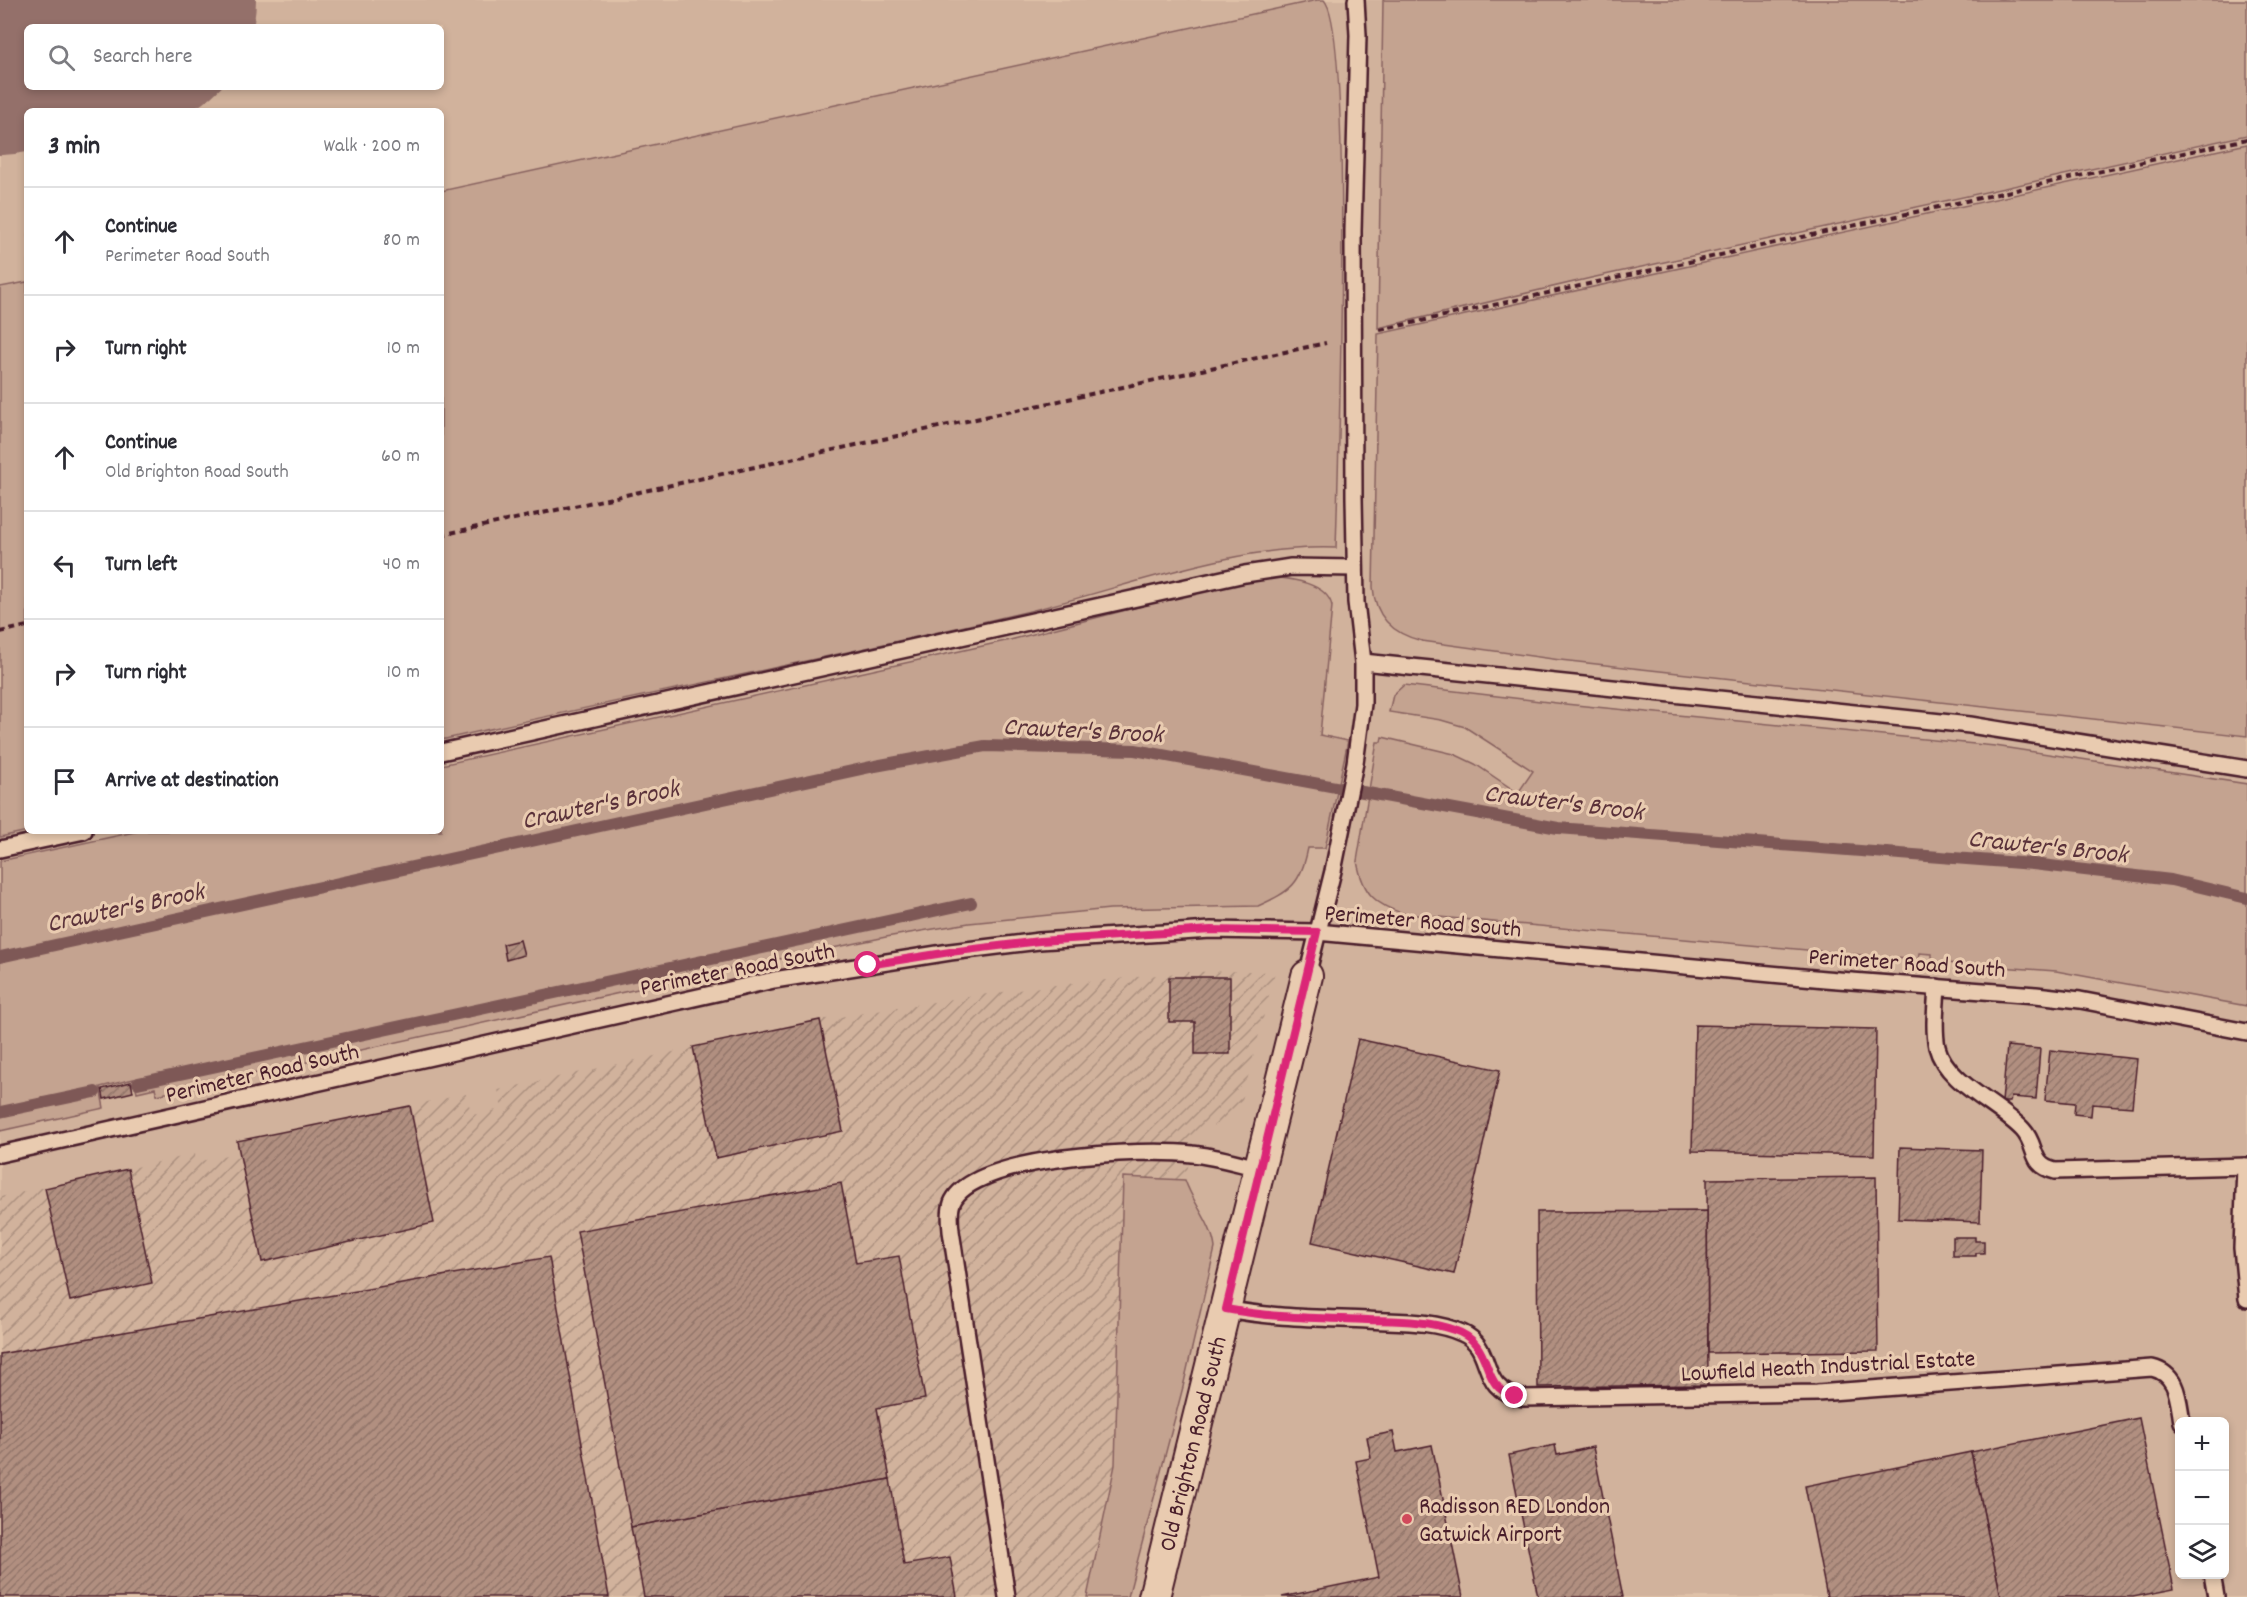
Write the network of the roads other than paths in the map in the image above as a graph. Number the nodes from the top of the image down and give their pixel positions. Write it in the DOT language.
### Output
graph roads {
  1 [pos="1356,0"];
  2 [pos="1355,568"];
  3 [pos="1363,662"];
  4 [pos="444,751"];
  5 [pos="2247,769"];
  6 [pos="70,834"];
  7 [pos="0,849"];
  8 [pos="1317,932"];
  9 [pos="1307,976"];
  10 [pos="1937,987"];
  11 [pos="2247,1032"];
  12 [pos="0,1154"];
  13 [pos="2246,1166"];
  14 [pos="1259,1168"];
  15 [pos="2247,1299"];
  16 [pos="1226,1309"];
  17 [pos="2181,1417"];
  18 [pos="2213,1579"];
  19 [pos="1007,1597"];
  20 [pos="1154,1597"];
  21 [pos="2216,1597"];
  1 -- 2 [label="lane"];
  2 -- 3 [label="lane"];
  2 -- 4 [label="lane"];
  3 -- 5 [label="lane"];
  3 -- 8 [label="lane"];
  6 -- 7 [label="lane"];
  8 -- 9 [label="lane"];
  8 -- 10 [label="lane, Perimeter Road South"];
  8 -- 12 [label="lane, Perimeter Road South"];
  9 -- 14 [label="street, Old Brighton Road South"];
  10 -- 11 [label="lane, Perimeter Road South"];
  10 -- 13 [label="lane"];
  13 -- 15 [label="lane"];
  14 -- 16 [label="street, Old Brighton Road South"];
  14 -- 19 [label="lane"];
  16 -- 17 [label="lane, Lowfield Heath Industrial Estate"];
  16 -- 20 [label="street, Old Brighton Road South"];
  18 -- 21 [label="lane"];
}
